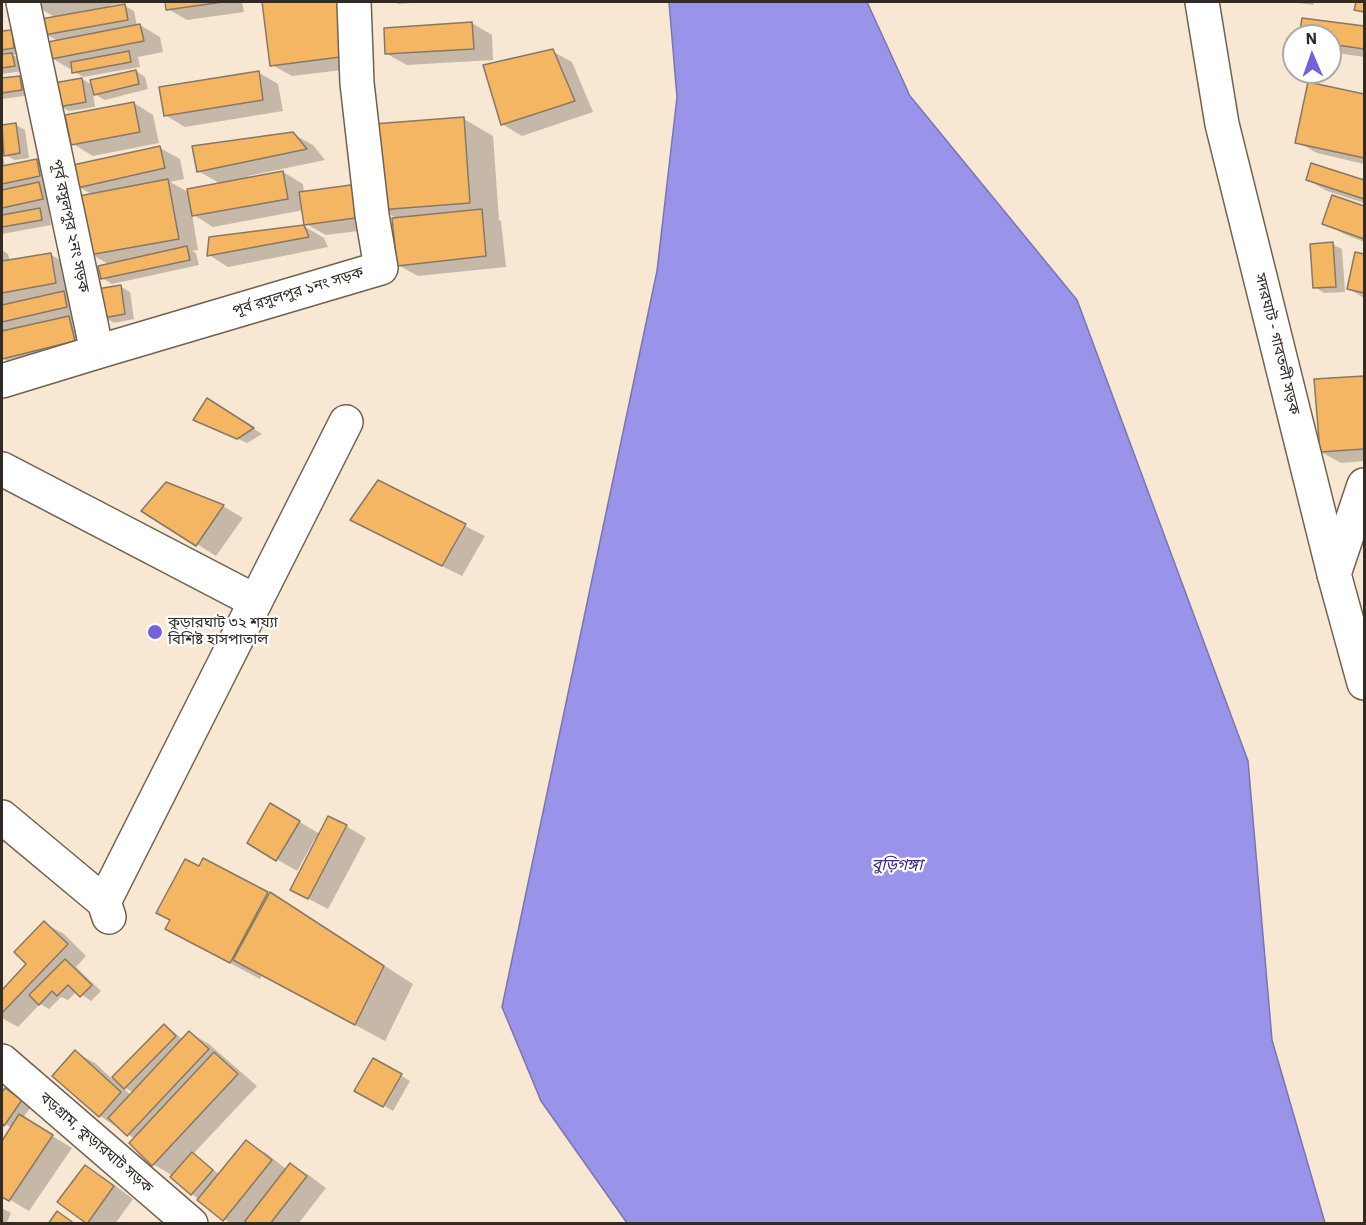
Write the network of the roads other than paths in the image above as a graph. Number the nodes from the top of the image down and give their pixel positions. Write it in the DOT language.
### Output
graph roads {
  1 [pos="23,2"];
  2 [pos="354,2"];
  3 [pos="1202,2"];
  4 [pos="97,352"];
  5 [pos="2,381"];
  6 [pos="346,422"];
  7 [pos="2,469"];
  8 [pos="1365,485"];
  9 [pos="1334,574"];
  10 [pos="255,601"];
  11 [pos="1365,683"];
  12 [pos="2,817"];
  13 [pos="2,1061"];
  14 [pos="191,1224"];
  1 -- 4 [label="main road, পূর্ব রসুলপুর ২নং সড়ক"];
  2 -- 4 [label="main road, পূর্ব রসুলপুর ১নং সড়ক"];
  3 -- 9 [label="main road, সদরঘাট - গাবতলী সড়ক"];
  4 -- 5 [label="main road"];
  6 -- 10 [label="main road"];
  7 -- 10 [label="main road"];
  8 -- 9 [label="main road"];
  9 -- 11 [label="main road, সদরঘাট - গাবতলী সড়ক"];
  10 -- 12 [label="main road"];
  13 -- 14 [label="main road, বড়গ্রাম, কুড়ারঘাট সড়ক"];
}
